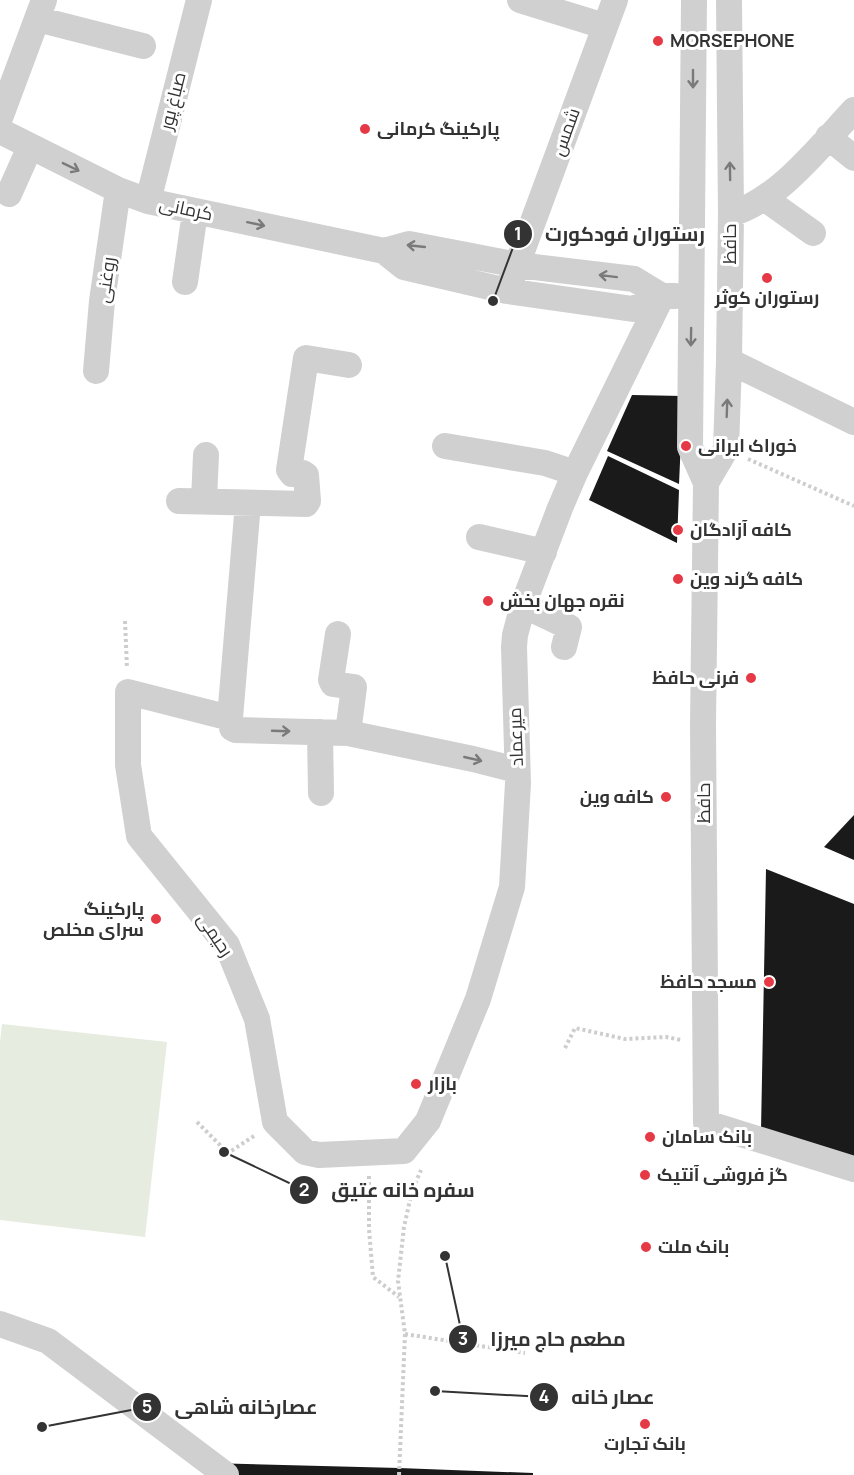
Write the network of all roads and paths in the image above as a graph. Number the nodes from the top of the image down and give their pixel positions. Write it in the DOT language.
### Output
graph roads {
  1 [pos="199,0"];
  2 [pos="520,0"];
  3 [pos="615,0"];
  4 [pos="694,0"];
  5 [pos="729,0"];
  6 [pos="41,9"];
  7 [pos="604,26"];
  8 [pos="143,46"];
  9 [pos="854,110"];
  10 [pos="0,118"];
  11 [pos="0,131"];
  12 [pos="828,137"];
  13 [pos="30,147"];
  14 [pos="854,158"];
  15 [pos="118,190"];
  16 [pos="9,194"];
  17 [pos="764,198"];
  18 [pos="148,201"];
  19 [pos="195,212"];
  20 [pos="730,214"];
  21 [pos="813,233"];
  22 [pos="384,251"];
  23 [pos="518,266"];
  24 [pos="185,282"];
  25 [pos="507,291"];
  26 [pos="662,296"];
  27 [pos="692,298"];
  28 [pos="729,361"];
  29 [pos="349,365"];
  30 [pos="96,371"];
  31 [pos="854,422"];
  32 [pos="445,446"];
  33 [pos="726,449"];
  34 [pos="206,455"];
  35 [pos="574,473"];
  36 [pos="706,483"];
  37 [pos="248,503"];
  38 [pos="854,506"];
  39 [pos="479,537"];
  40 [pos="544,552"];
  41 [pos="523,605"];
  42 [pos="125,621"];
  43 [pos="338,634"];
  44 [pos="564,647"];
  45 [pos="128,693"];
  46 [pos="230,718"];
  47 [pos="320,732"];
  48 [pos="348,733"];
  49 [pos="517,770"];
  50 [pos="321,792"];
  51 [pos="706,1044"];
  52 [pos="565,1048"];
  53 [pos="197,1122"];
  54 [pos="275,1122"];
  55 [pos="368,1151"];
  56 [pos="423,1164"];
  57 [pos="854,1169"];
  58 [pos="400,1298"];
  59 [pos="0,1324"];
  60 [pos="405,1334"];
  61 [pos="525,1353"];
  62 [pos="226,1475"];
  63 [pos="399,1475"];
  1 -- 18 [label="street, صباغ پور"];
  2 -- 7 [label="street"];
  3 -- 7 [label="street, شمس"];
  4 -- 27 [label="street, حافظ, one-way"];
  20 -- 5 [label="street, حافظ, one-way"];
  6 -- 8 [label="street"];
  6 -- 10 [label="street"];
  7 -- 23 [label="street, شمس"];
  9 -- 12 [label="street"];
  11 -- 13 [label="street, کرمانی"];
  12 -- 14 [label="street"];
  12 -- 17 [label="street"];
  13 -- 15 [label="street, کرمانی, one-way"];
  13 -- 16 [label="street"];
  15 -- 18 [label="street, کرمانی"];
  15 -- 30 [label="street, روغنی"];
  17 -- 20 [label="street"];
  17 -- 21 [label="street"];
  18 -- 19 [label="street, کرمانی"];
  19 -- 22 [label="street, کرمانی, one-way"];
  19 -- 24 [label="street"];
  20 -- 28 [label="street, حافظ"];
  23 -- 22 [label="street, کرمانی, one-way"];
  22 -- 25 [label="street, کرمانی"];
  23 -- 25 [label="street, شمس"];
  26 -- 23 [label="street, کرمانی, one-way"];
  25 -- 26 [label="street, کرمانی"];
  26 -- 27 [label="street, کرمانی"];
  26 -- 35 [label="street, میرعماد"];
  27 -- 36 [label="street, حافظ, one-way"];
  28 -- 31 [label="street"];
  33 -- 28 [label="street, حافظ, one-way"];
  29 -- 37 [label="street"];
  32 -- 35 [label="street"];
  33 -- 36 [label="street, حافظ"];
  33 -- 38 [label="path"];
  34 -- 37 [label="street"];
  35 -- 40 [label="street, میرعماد"];
  36 -- 51 [label="street, حافظ"];
  37 -- 46 [label="street"];
  39 -- 40 [label="street"];
  40 -- 41 [label="street, میرعماد"];
  41 -- 44 [label="street"];
  41 -- 49 [label="street, میرعماد"];
  42 -- 45 [label="path"];
  43 -- 48 [label="street"];
  45 -- 46 [label="street"];
  45 -- 54 [label="street, رحیمی"];
  46 -- 47 [label="street, one-way"];
  47 -- 48 [label="street"];
  47 -- 50 [label="street"];
  48 -- 49 [label="street, one-way"];
  49 -- 55 [label="street, میرعماد"];
  51 -- 52 [label="path"];
  51 -- 57 [label="street, حافظ"];
  53 -- 54 [label="path"];
  54 -- 55 [label="street"];
  55 -- 58 [label="path"];
  56 -- 58 [label="path"];
  58 -- 60 [label="path"];
  59 -- 62 [label="street"];
  60 -- 61 [label="path"];
  60 -- 63 [label="path"];
}
